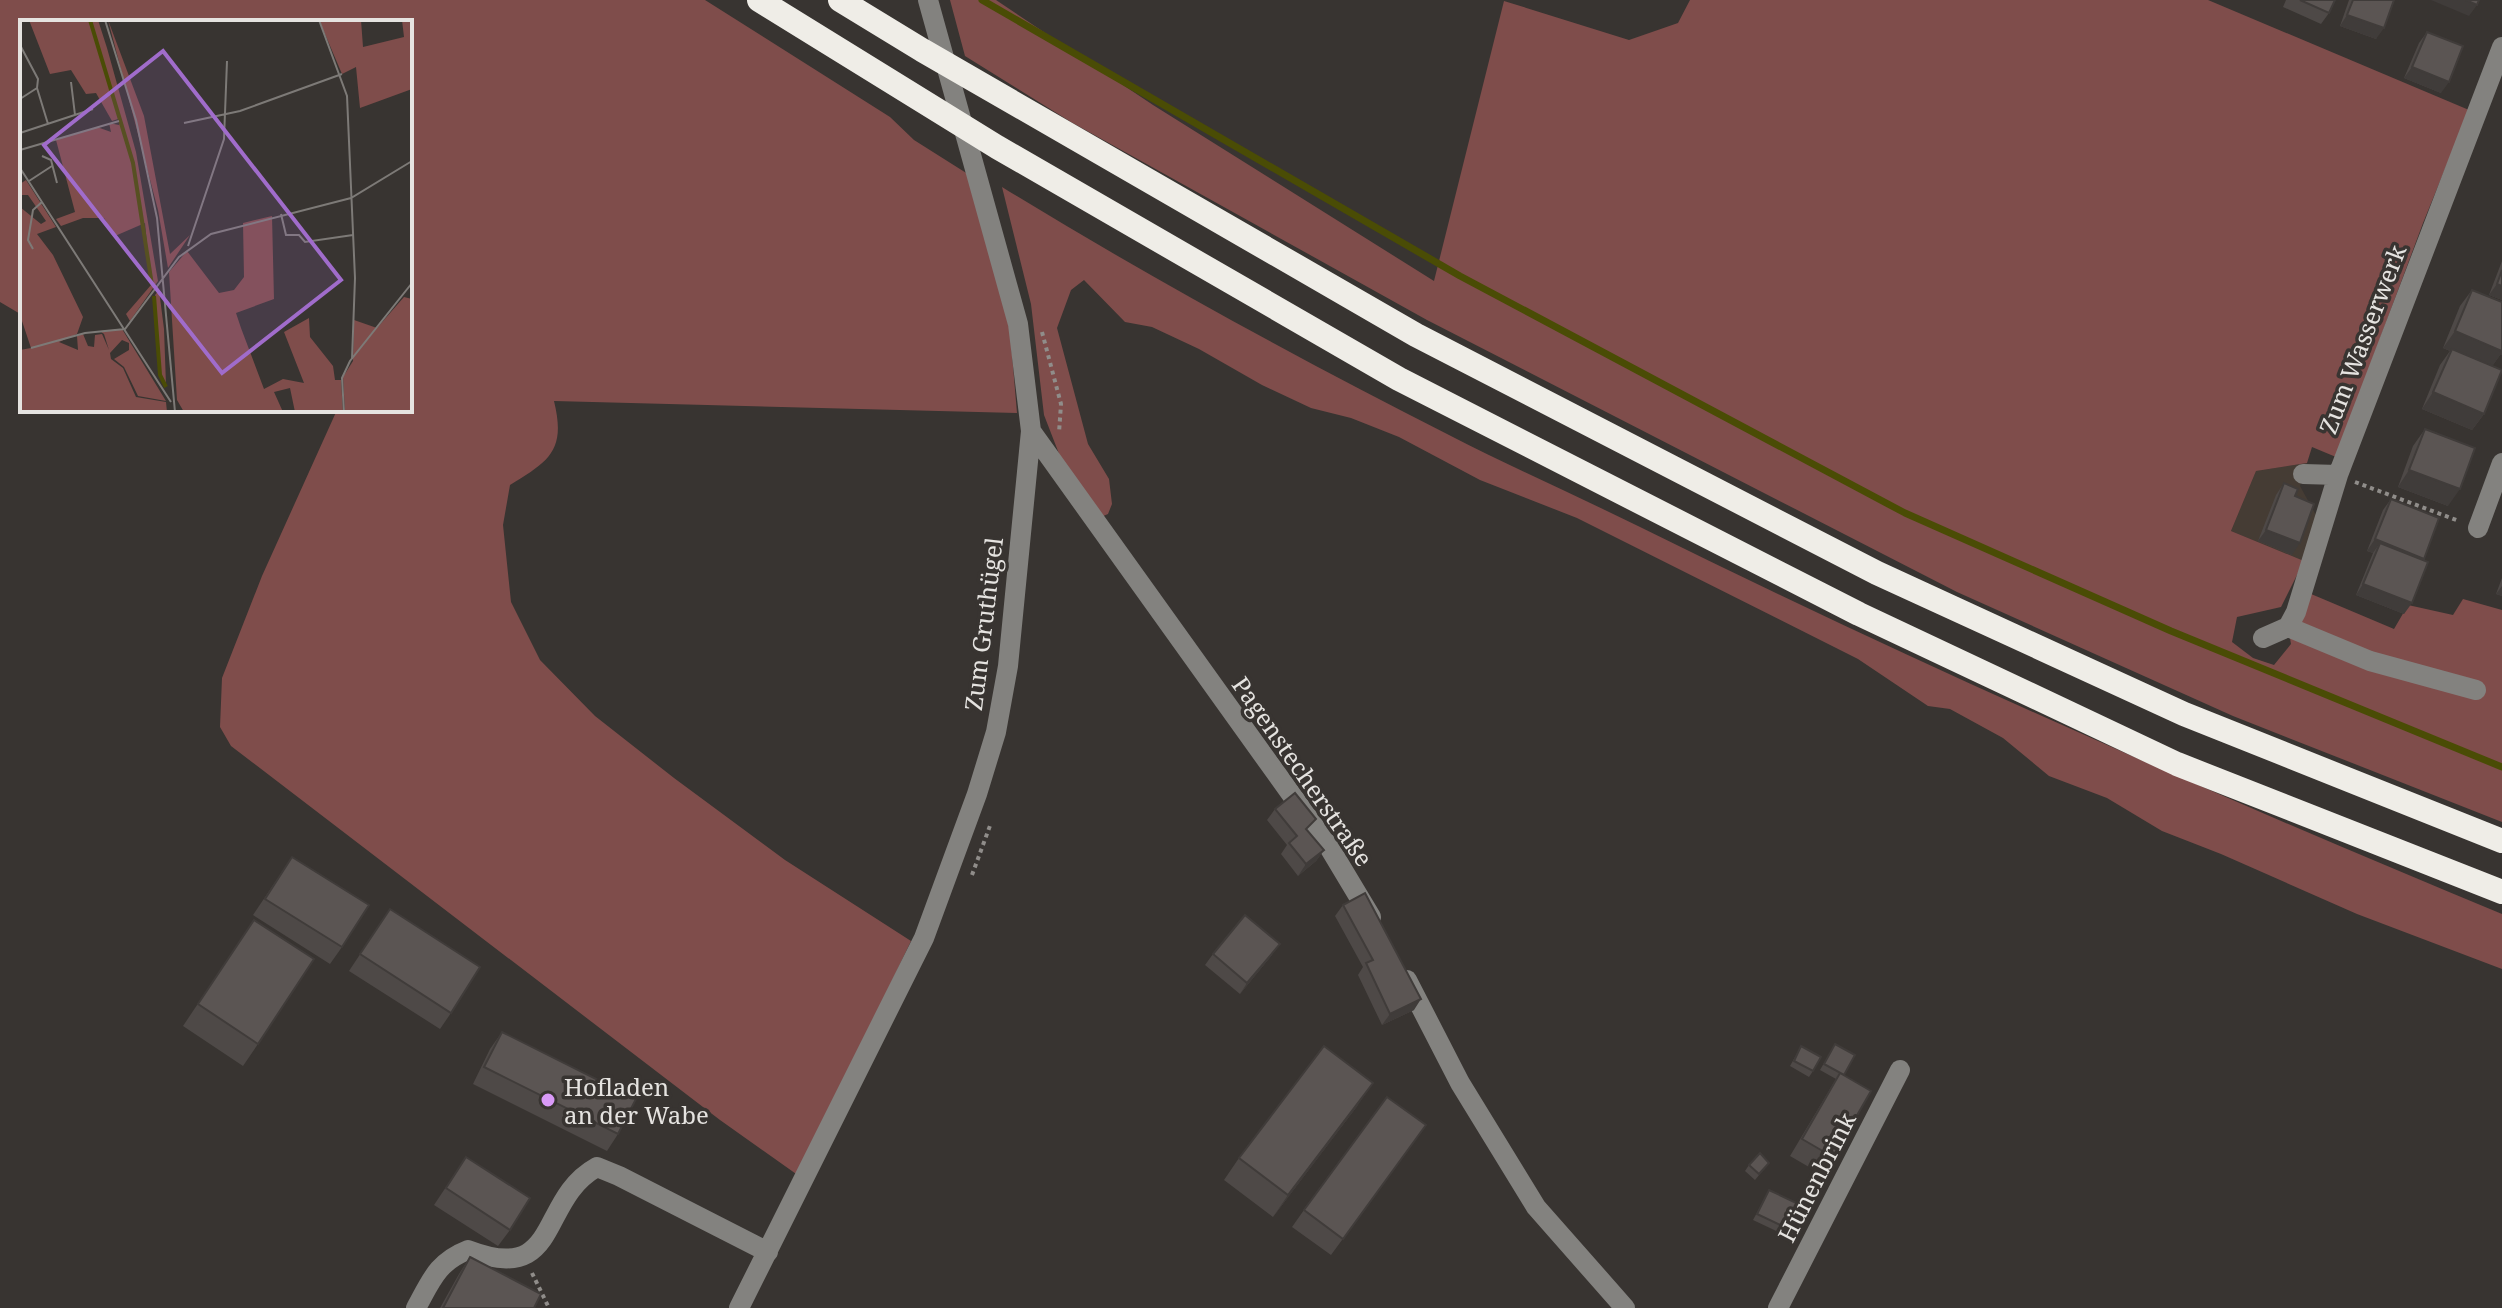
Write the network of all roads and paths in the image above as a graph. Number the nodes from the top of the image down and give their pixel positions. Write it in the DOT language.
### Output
graph roads {
  1 [pos="759,0"];
  2 [pos="840,0"];
  3 [pos="928,0"];
  4 [pos="2502,47"];
  5 [pos="1039,323"];
  6 [pos="1031,431"];
  7 [pos="2502,463"];
  8 [pos="1055,464"];
  9 [pos="2303,474"];
  10 [pos="2338,475"];
  11 [pos="2478,528"];
  12 [pos="2288,627"];
  13 [pos="2263,638"];
  14 [pos="2476,690"];
  15 [pos="993,817"];
  16 [pos="2502,841"];
  17 [pos="967,887"];
  18 [pos="2502,892"];
  19 [pos="1380,933"];
  20 [pos="1395,957"];
  21 [pos="1900,1070"];
  22 [pos="768,1252"];
  23 [pos="526,1256"];
  24 [pos="416,1308"];
  25 [pos="549,1308"];
  26 [pos="739,1308"];
  27 [pos="1625,1308"];
  28 [pos="1778,1308"];
  1 -- 18 [label="highway"];
  2 -- 16 [label="highway"];
  3 -- 6 [label="street, Zum Gruthügel"];
  4 -- 10 [label="street, Zum Wasserwerk"];
  5 -- 8 [label="path"];
  6 -- 8 [label="street, Pagenstecherstraße"];
  6 -- 22 [label="street, Zum Gruthügel"];
  7 -- 11 [label="street"];
  8 -- 19 [label="street, Pagenstecherstraße"];
  9 -- 10 [label="street"];
  10 -- 11 [label="path"];
  10 -- 12 [label="street, Zum Wasserwerk"];
  12 -- 13 [label="street"];
  12 -- 14 [label="street"];
  15 -- 17 [label="path"];
  20 -- 27 [label="street"];
  21 -- 28 [label="street, Hünenbrink"];
  22 -- 23 [label="street"];
  22 -- 26 [label="street, Zum Gruthügel"];
  23 -- 24 [label="street"];
  23 -- 25 [label="path"];
}
